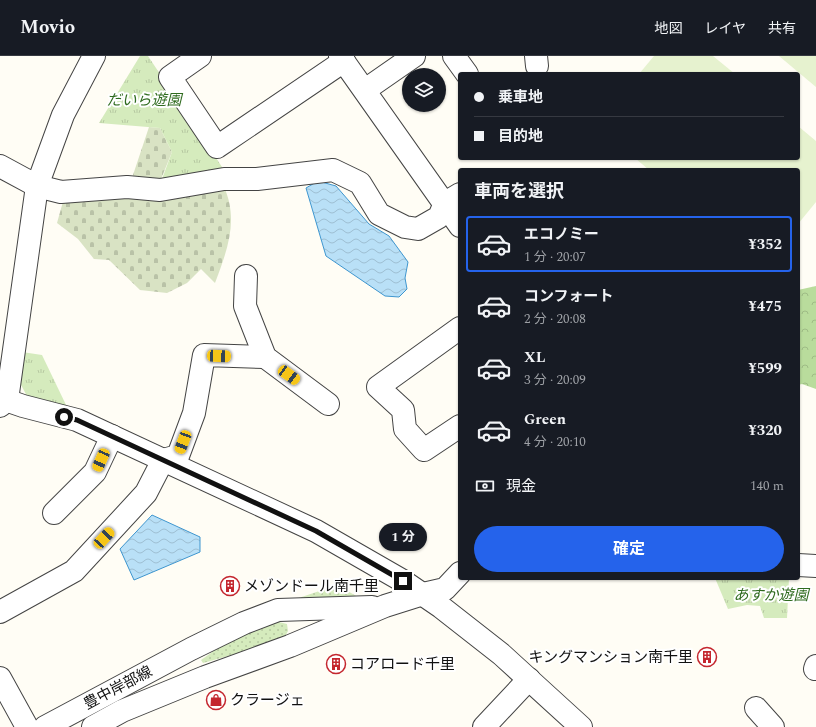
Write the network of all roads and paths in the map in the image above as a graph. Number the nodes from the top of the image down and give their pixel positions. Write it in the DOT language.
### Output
graph roads {
  1 [pos="94,56"];
  2 [pos="200,56"];
  3 [pos="414,56"];
  4 [pos="454,56"];
  5 [pos="342,59"];
  6 [pos="466,72"];
  7 [pos="365,90"];
  8 [pos="0,166"];
  9 [pos="37,186"];
  10 [pos="452,199"];
  11 [pos="458,219"];
  12 [pos="246,276"];
  13 [pos="458,329"];
  14 [pos="265,357"];
  15 [pos="2,401"];
  16 [pos="328,404"];
  17 [pos="458,427"];
  18 [pos="112,436"];
  19 [pos="163,460"];
  20 [pos="54,513"];
  21 [pos="800,565"];
  22 [pos="816,566"];
  23 [pos="458,575"];
  24 [pos="423,594"];
  25 [pos="385,606"];
  26 [pos="278,610"];
  27 [pos="0,612"];
  28 [pos="290,646"];
  29 [pos="0,678"];
  30 [pos="529,679"];
  31 [pos="756,708"];
  32 [pos="27,727"];
  33 [pos="46,727"];
  34 [pos="93,727"];
  35 [pos="484,727"];
  36 [pos="580,727"];
  37 [pos="773,727"];
  1 -- 9 [label="street"];
  2 -- 5 [label="street"];
  3 -- 7 [label="street"];
  4 -- 6 [label="street"];
  5 -- 7 [label="street"];
  7 -- 10 [label="street"];
  8 -- 9 [label="street"];
  9 -- 10 [label="street"];
  9 -- 15 [label="street"];
  10 -- 11 [label="street"];
  12 -- 14 [label="street"];
  13 -- 17 [label="street"];
  14 -- 16 [label="street"];
  14 -- 19 [label="street"];
  15 -- 18 [label="street"];
  18 -- 19 [label="street"];
  18 -- 20 [label="street"];
  19 -- 24 [label="street"];
  19 -- 27 [label="street"];
  21 -- 22 [label="street"];
  23 -- 24 [label="street"];
  24 -- 25 [label="street"];
  24 -- 30 [label="street"];
  25 -- 26 [label="street, 豊中岸部線"];
  25 -- 28 [label="street, 豊中岸部線"];
  26 -- 28 [label="street"];
  26 -- 33 [label="street, 豊中岸部線"];
  28 -- 34 [label="street, 豊中岸部線"];
  29 -- 32 [label="street"];
  30 -- 35 [label="street"];
  30 -- 36 [label="street"];
  31 -- 37 [label="street"];
}
